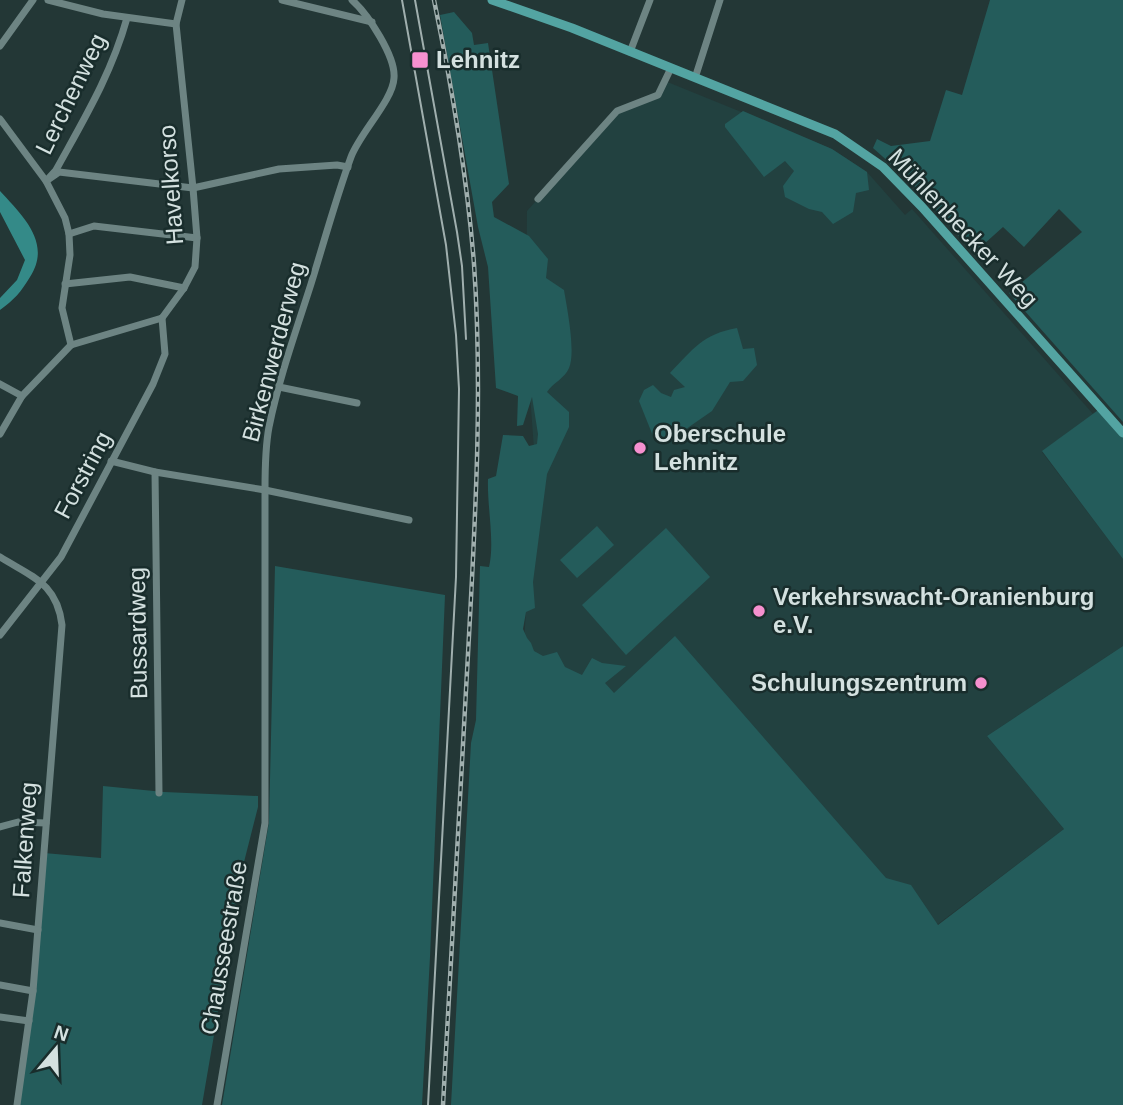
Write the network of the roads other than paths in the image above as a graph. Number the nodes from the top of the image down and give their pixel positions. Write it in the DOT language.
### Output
graph roads {
  1 [pos="33,0"];
  2 [pos="48,0"];
  3 [pos="182,0"];
  4 [pos="282,0"];
  5 [pos="352,0"];
  6 [pos="492,0"];
  7 [pos="650,0"];
  8 [pos="720,0"];
  9 [pos="127,18"];
  10 [pos="372,22"];
  11 [pos="176,24"];
  12 [pos="0,46"];
  13 [pos="630,52"];
  14 [pos="671,68"];
  15 [pos="695,78"];
  16 [pos="0,119"];
  17 [pos="348,167"];
  18 [pos="46,181"];
  19 [pos="193,188"];
  20 [pos="538,199"];
  21 [pos="69,234"];
  22 [pos="197,239"];
  23 [pos="65,284"];
  24 [pos="184,288"];
  25 [pos="162,318"];
  26 [pos="71,345"];
  27 [pos="0,384"];
  28 [pos="279,387"];
  29 [pos="22,397"];
  30 [pos="356,403"];
  31 [pos="0,433"];
  32 [pos="1123,433"];
  33 [pos="111,461"];
  34 [pos="155,472"];
  35 [pos="265,490"];
  36 [pos="409,520"];
  37 [pos="0,556"];
  38 [pos="42,583"];
  39 [pos="0,635"];
  40 [pos="159,793"];
  41 [pos="266,798"];
  42 [pos="46,823"];
  43 [pos="0,827"];
  44 [pos="0,923"];
  45 [pos="38,930"];
  46 [pos="0,985"];
  47 [pos="33,991"];
  48 [pos="0,1017"];
  49 [pos="30,1021"];
  50 [pos="17,1105"];
  51 [pos="217,1105"];
  1 -- 12 [label="street"];
  2 -- 9 [label="street"];
  3 -- 11 [label="street, Havelkorso"];
  4 -- 10 [label="street"];
  5 -- 10 [label="street"];
  6 -- 13 [label="main road, Mühlenbecker Weg"];
  7 -- 13 [label="street"];
  8 -- 15 [label="street"];
  9 -- 11 [label="street"];
  9 -- 18 [label="street, Lerchenweg"];
  10 -- 17 [label="street, Birkenwerderweg"];
  11 -- 19 [label="street, Havelkorso"];
  13 -- 14 [label="main road, Mühlenbecker Weg"];
  14 -- 15 [label="main road, Mühlenbecker Weg"];
  14 -- 20 [label="street"];
  15 -- 32 [label="main road, Mühlenbecker Weg"];
  16 -- 18 [label="street"];
  17 -- 19 [label="street"];
  17 -- 28 [label="street, Birkenwerderweg"];
  18 -- 19 [label="street"];
  18 -- 21 [label="street, Lerchenweg"];
  19 -- 22 [label="street, Havelkorso"];
  21 -- 22 [label="street"];
  21 -- 23 [label="street, Lerchenweg"];
  22 -- 24 [label="street, Havelkorso"];
  23 -- 24 [label="street"];
  23 -- 26 [label="street, Lerchenweg"];
  24 -- 25 [label="street, Havelkorso"];
  25 -- 26 [label="street"];
  25 -- 33 [label="street, Forstring"];
  26 -- 29 [label="street"];
  27 -- 29 [label="street"];
  28 -- 30 [label="street"];
  28 -- 35 [label="street, Birkenwerderweg"];
  29 -- 31 [label="street"];
  33 -- 34 [label="street"];
  33 -- 38 [label="street, Forstring"];
  34 -- 35 [label="street"];
  34 -- 40 [label="street, Bussardweg"];
  35 -- 36 [label="street"];
  35 -- 41 [label="street, Birkenwerderweg"];
  37 -- 38 [label="street"];
  38 -- 39 [label="street, Forstring"];
  38 -- 42 [label="street, Falkenweg"];
  41 -- 51 [label="street, Chausseestraße"];
  42 -- 43 [label="street"];
  42 -- 45 [label="street, Falkenweg"];
  44 -- 45 [label="street"];
  45 -- 47 [label="street, Falkenweg"];
  46 -- 47 [label="street"];
  47 -- 49 [label="street, Falkenweg"];
  48 -- 49 [label="street"];
  49 -- 50 [label="street, Falkenweg"];
}
